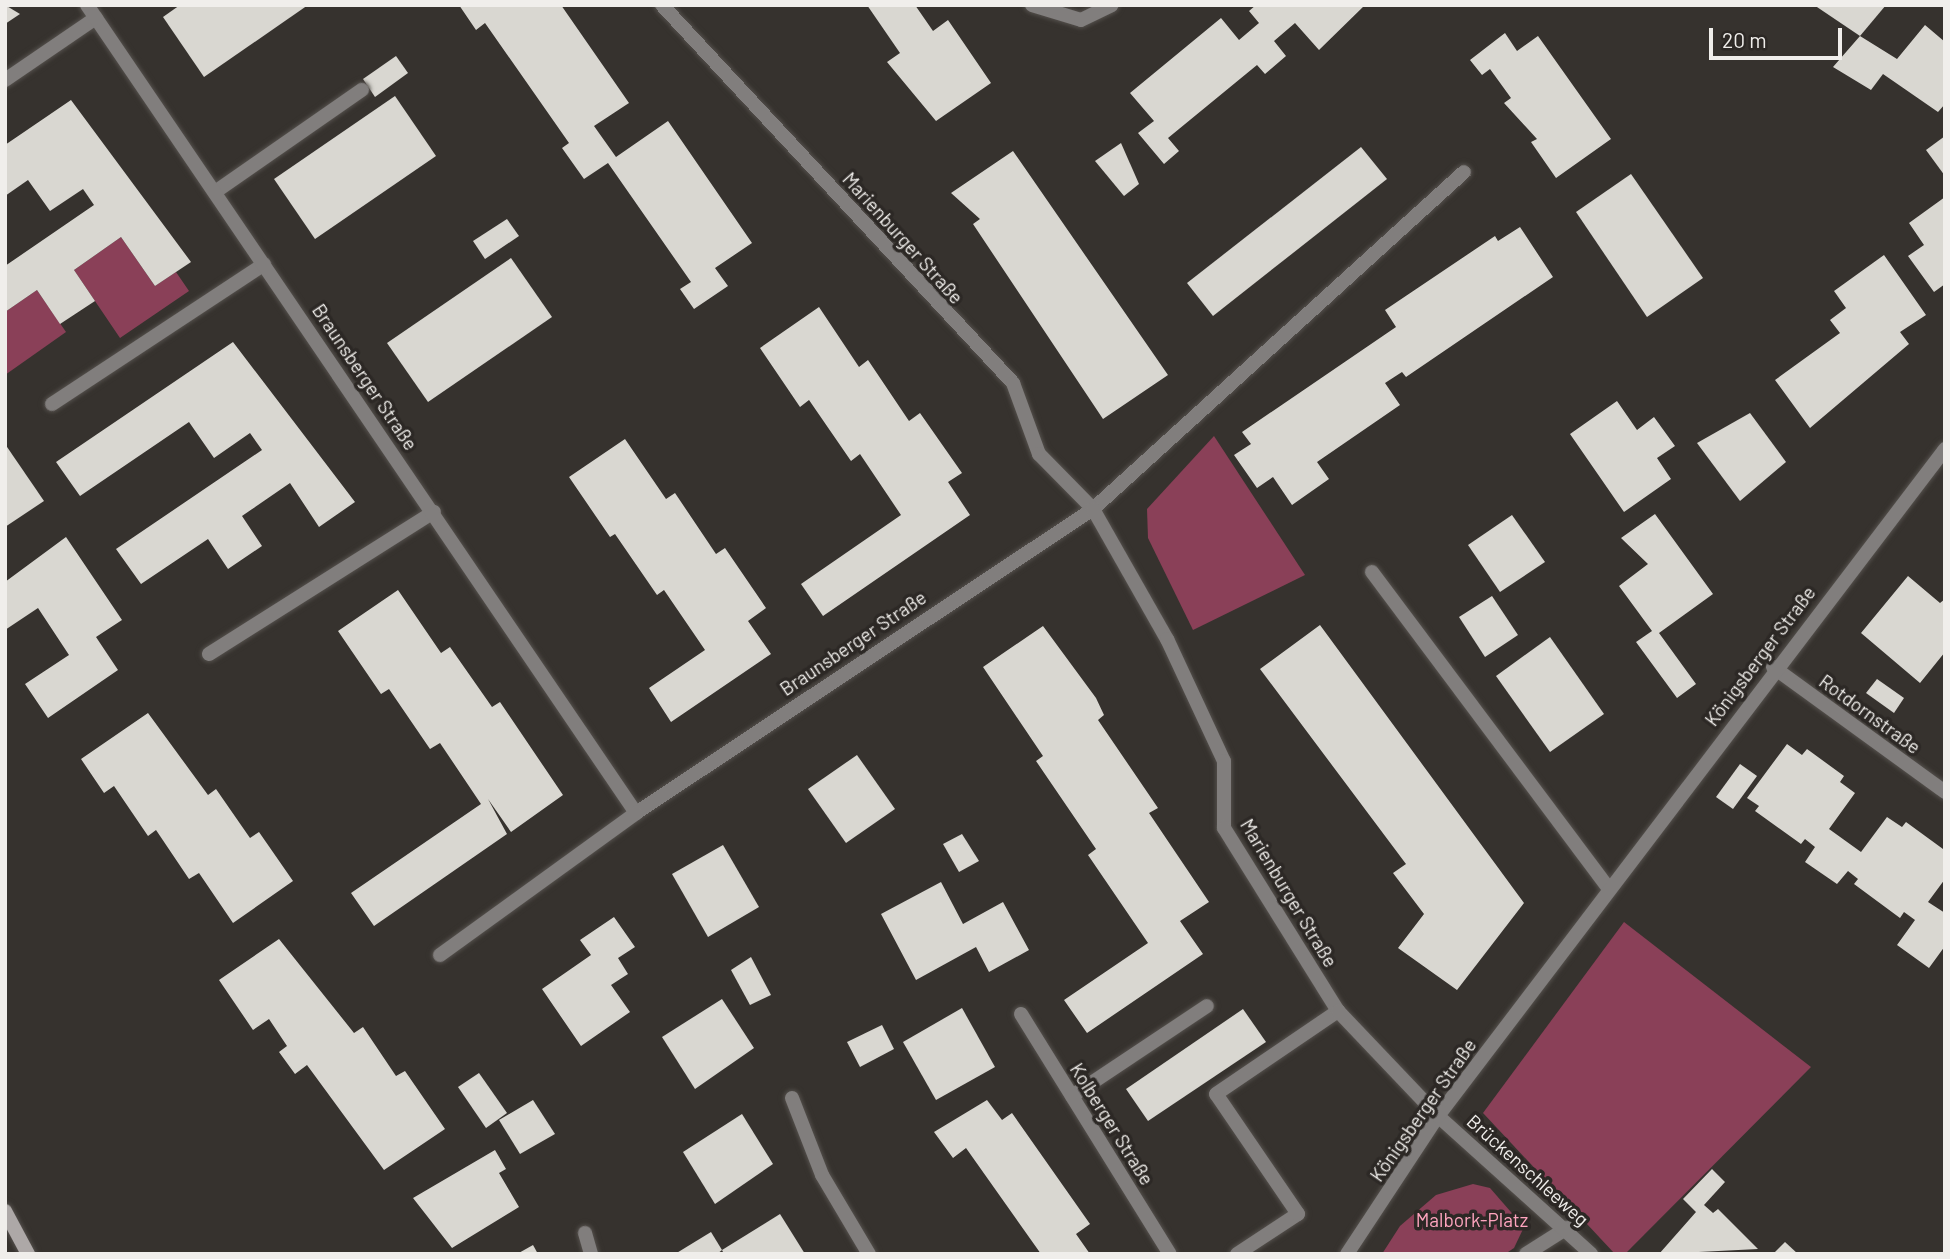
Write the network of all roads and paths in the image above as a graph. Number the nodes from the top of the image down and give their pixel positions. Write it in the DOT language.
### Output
graph roads {
  1 [pos="87,5"];
  2 [pos="662,5"];
  3 [pos="1032,5"];
  4 [pos="1112,5"];
  5 [pos="96,18"];
  6 [pos="5,79"];
  7 [pos="362,90"];
  8 [pos="1464,172"];
  9 [pos="215,192"];
  10 [pos="264,264"];
  11 [pos="52,404"];
  12 [pos="1945,449"];
  13 [pos="1093,509"];
  14 [pos="433,512"];
  15 [pos="1372,572"];
  16 [pos="209,654"];
  17 [pos="1773,667"];
  18 [pos="1945,792"];
  19 [pos="636,813"];
  20 [pos="1609,889"];
  21 [pos="440,954"];
  22 [pos="1207,1006"];
  23 [pos="1338,1011"];
  24 [pos="1021,1014"];
  25 [pos="1072,1096"];
  26 [pos="792,1098"];
  27 [pos="1438,1116"];
  28 [pos="5,1211"];
  29 [pos="1567,1227"];
  30 [pos="585,1233"];
  31 [pos="28,1254"];
  32 [pos="591,1254"];
  33 [pos="869,1254"];
  34 [pos="1170,1254"];
  35 [pos="1237,1254"];
  36 [pos="1347,1254"];
  37 [pos="1526,1254"];
  38 [pos="1591,1254"];
  1 -- 5 [label="street, Braunsberger Straße"];
  2 -- 13 [label="street, Marienburger Straße"];
  3 -- 4 [label="street"];
  5 -- 6 [label="street"];
  5 -- 9 [label="street, Braunsberger Straße"];
  7 -- 9 [label="street"];
  8 -- 13 [label="street"];
  9 -- 10 [label="street, Braunsberger Straße"];
  10 -- 11 [label="street"];
  10 -- 14 [label="street, Braunsberger Straße"];
  12 -- 17 [label="street, Königsberger Straße"];
  13 -- 19 [label="street, Braunsberger Straße"];
  13 -- 23 [label="street, Marienburger Straße"];
  14 -- 16 [label="street"];
  14 -- 19 [label="street, Braunsberger Straße"];
  15 -- 20 [label="street"];
  17 -- 18 [label="street, Rotdornstraße"];
  17 -- 20 [label="street, Königsberger Straße"];
  19 -- 21 [label="street, Braunsberger Straße"];
  20 -- 27 [label="street, Königsberger Straße"];
  22 -- 25 [label="street"];
  23 -- 27 [label="street, Marienburger Straße"];
  23 -- 35 [label="street"];
  24 -- 25 [label="street, Kolberger Straße"];
  25 -- 34 [label="street, Kolberger Straße"];
  26 -- 33 [label="street"];
  27 -- 29 [label="street, Brückenschleeweg"];
  27 -- 36 [label="street, Königsberger Straße"];
  28 -- 31 [label="street"];
  29 -- 37 [label="street"];
  29 -- 38 [label="street, Brückenschleeweg"];
  30 -- 32 [label="street"];
}
